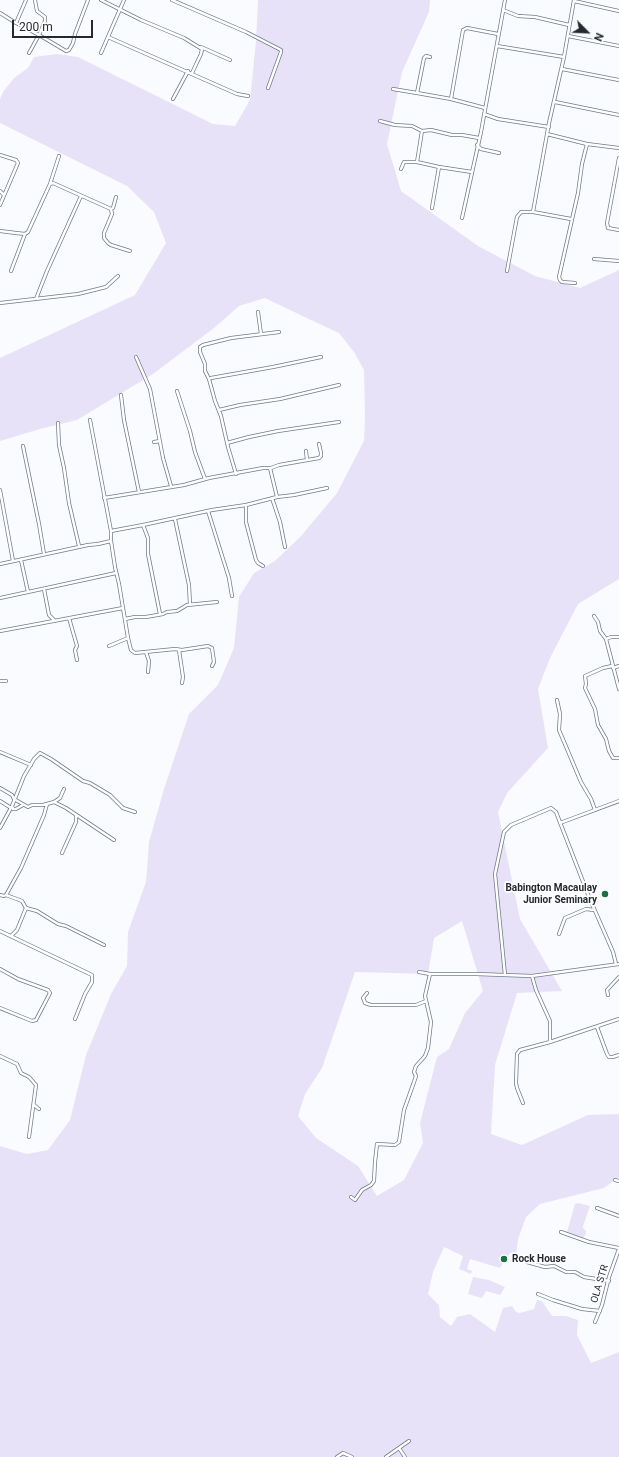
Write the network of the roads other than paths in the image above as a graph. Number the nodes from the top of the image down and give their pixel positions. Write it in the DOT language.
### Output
graph roads {
  1 [pos="26,0"];
  2 [pos="35,0"];
  3 [pos="88,0"];
  4 [pos="101,0"];
  5 [pos="124,0"];
  6 [pos="172,0"];
  7 [pos="505,0"];
  8 [pos="574,1"];
  9 [pos="120,9"];
  10 [pos="503,10"];
  11 [pos="619,11"];
  12 [pos="0,12"];
  13 [pos="16,23"];
  14 [pos="569,25"];
  15 [pos="498,34"];
  16 [pos="39,35"];
  17 [pos="568,36"];
  18 [pos="108,37"];
  19 [pos="199,46"];
  20 [pos="497,46"];
  21 [pos="619,46"];
  22 [pos="29,53"];
  23 [pos="100,53"];
  24 [pos="430,57"];
  25 [pos="564,57"];
  26 [pos="230,60"];
  27 [pos="562,69"];
  28 [pos="188,71"];
  29 [pos="192,73"];
  30 [pos="619,80"];
  31 [pos="268,88"];
  32 [pos="393,89"];
  33 [pos="417,93"];
  34 [pos="248,96"];
  35 [pos="174,98"];
  36 [pos="451,99"];
  37 [pos="555,102"];
  38 [pos="485,108"];
  39 [pos="484,114"];
  40 [pos="619,115"];
  41 [pos="380,120"];
  42 [pos="549,127"];
  43 [pos="422,131"];
  44 [pos="547,134"];
  45 [pos="479,138"];
  46 [pos="587,144"];
  47 [pos="477,145"];
  48 [pos="619,148"];
  49 [pos="499,154"];
  50 [pos="0,155"];
  51 [pos="58,156"];
  52 [pos="619,158"];
  53 [pos="417,162"];
  54 [pos="439,167"];
  55 [pos="401,169"];
  56 [pos="472,172"];
  57 [pos="50,184"];
  58 [pos="0,191"];
  59 [pos="4,195"];
  60 [pos="81,196"];
  61 [pos="116,197"];
  62 [pos="0,205"];
  63 [pos="432,208"];
  64 [pos="111,209"];
  65 [pos="533,212"];
  66 [pos="462,218"];
  67 [pos="571,219"];
  68 [pos="619,230"];
  69 [pos="0,231"];
  70 [pos="25,234"];
  71 [pos="130,251"];
  72 [pos="594,259"];
  73 [pos="619,261"];
  74 [pos="11,271"];
  75 [pos="508,271"];
  76 [pos="118,276"];
  77 [pos="575,282"];
  78 [pos="36,299"];
  79 [pos="0,303"];
  80 [pos="258,312"];
  81 [pos="279,332"];
  82 [pos="261,334"];
  83 [pos="136,357"];
  84 [pos="320,357"];
  85 [pos="209,379"];
  86 [pos="339,385"];
  87 [pos="177,391"];
  88 [pos="121,395"];
  89 [pos="219,410"];
  90 [pos="90,420"];
  91 [pos="339,422"];
  92 [pos="58,423"];
  93 [pos="160,441"];
  94 [pos="154,442"];
  95 [pos="227,443"];
  96 [pos="319,444"];
  97 [pos="23,446"];
  98 [pos="306,451"];
  99 [pos="307,460"];
  100 [pos="270,468"];
  101 [pos="236,474"];
  102 [pos="205,479"];
  103 [pos="171,486"];
  104 [pos="328,488"];
  105 [pos="0,490"];
  106 [pos="139,492"];
  107 [pos="277,496"];
  108 [pos="104,498"];
  109 [pos="272,498"];
  110 [pos="246,505"];
  111 [pos="208,511"];
  112 [pos="175,519"];
  113 [pos="143,525"];
  114 [pos="111,531"];
  115 [pos="110,541"];
  116 [pos="79,546"];
  117 [pos="285,547"];
  118 [pos="44,554"];
  119 [pos="21,560"];
  120 [pos="13,561"];
  121 [pos="0,564"];
  122 [pos="263,566"];
  123 [pos="116,573"];
  124 [pos="44,589"];
  125 [pos="28,592"];
  126 [pos="232,596"];
  127 [pos="0,598"];
  128 [pos="217,602"];
  129 [pos="190,605"];
  130 [pos="123,608"];
  131 [pos="160,614"];
  132 [pos="49,615"];
  133 [pos="594,616"];
  134 [pos="69,618"];
  135 [pos="125,620"];
  136 [pos="55,621"];
  137 [pos="47,622"];
  138 [pos="0,631"];
  139 [pos="619,637"];
  140 [pos="128,638"];
  141 [pos="606,639"];
  142 [pos="109,646"];
  143 [pos="179,650"];
  144 [pos="146,652"];
  145 [pos="77,660"];
  146 [pos="212,666"];
  147 [pos="619,666"];
  148 [pos="612,667"];
  149 [pos="148,672"];
  150 [pos="0,681"];
  151 [pos="6,681"];
  152 [pos="182,683"];
  153 [pos="619,688"];
  154 [pos="557,700"];
  155 [pos="0,752"];
  156 [pos="619,758"];
  157 [pos="31,764"];
  158 [pos="0,788"];
  159 [pos="64,789"];
  160 [pos="14,799"];
  161 [pos="0,801"];
  162 [pos="619,801"];
  163 [pos="54,802"];
  164 [pos="23,805"];
  165 [pos="44,806"];
  166 [pos="11,807"];
  167 [pos="595,810"];
  168 [pos="135,812"];
  169 [pos="76,814"];
  170 [pos="560,823"];
  171 [pos="0,828"];
  172 [pos="114,840"];
  173 [pos="62,853"];
  174 [pos="0,895"];
  175 [pos="6,895"];
  176 [pos="26,908"];
  177 [pos="595,910"];
  178 [pos="0,931"];
  179 [pos="559,934"];
  180 [pos="11,936"];
  181 [pos="104,945"];
  182 [pos="618,964"];
  183 [pos="0,969"];
  184 [pos="418,972"];
  185 [pos="430,974"];
  186 [pos="505,975"];
  187 [pos="532,976"];
  188 [pos="619,977"];
  189 [pos="619,981"];
  190 [pos="615,982"];
  191 [pos="367,993"];
  192 [pos="608,996"];
  193 [pos="426,1001"];
  194 [pos="0,1008"];
  195 [pos="75,1019"];
  196 [pos="619,1019"];
  197 [pos="597,1026"];
  198 [pos="550,1042"];
  199 [pos="619,1055"];
  200 [pos="0,1056"];
  201 [pos="523,1103"];
  202 [pos="34,1105"];
  203 [pos="39,1109"];
  204 [pos="29,1138"];
  205 [pos="615,1180"];
  206 [pos="619,1181"];
  207 [pos="351,1197"];
  208 [pos="597,1208"];
  209 [pos="619,1216"];
  210 [pos="561,1232"];
  211 [pos="619,1249"];
  212 [pos="527,1262"];
  213 [pos="609,1281"];
  214 [pos="538,1294"];
  215 [pos="600,1311"];
  216 [pos="595,1322"];
  217 [pos="409,1441"];
  218 [pos="399,1448"];
  219 [pos="337,1457"];
  220 [pos="352,1457"];
  221 [pos="386,1457"];
  222 [pos="405,1457"];
  1 -- 13 [label="street"];
  2 -- 16 [label="street"];
  3 -- 16 [label="street"];
  4 -- 9 [label="street"];
  5 -- 9 [label="street"];
  6 -- 31 [label="street"];
  7 -- 10 [label="street"];
  8 -- 11 [label="street"];
  8 -- 14 [label="street"];
  9 -- 18 [label="street"];
  9 -- 19 [label="street"];
  10 -- 14 [label="street"];
  10 -- 15 [label="street"];
  12 -- 13 [label="street"];
  13 -- 16 [label="street"];
  14 -- 17 [label="street"];
  15 -- 20 [label="street"];
  15 -- 36 [label="street"];
  16 -- 22 [label="street"];
  17 -- 21 [label="street"];
  17 -- 25 [label="street"];
  18 -- 23 [label="street"];
  18 -- 28 [label="street"];
  19 -- 26 [label="street"];
  19 -- 29 [label="street"];
  20 -- 25 [label="street"];
  20 -- 38 [label="street"];
  24 -- 33 [label="street"];
  25 -- 27 [label="street"];
  27 -- 30 [label="street"];
  27 -- 37 [label="street"];
  28 -- 29 [label="street"];
  28 -- 35 [label="street"];
  29 -- 34 [label="street"];
  32 -- 33 [label="street"];
  33 -- 36 [label="street"];
  36 -- 38 [label="street"];
  37 -- 40 [label="street"];
  37 -- 42 [label="street"];
  38 -- 39 [label="street"];
  39 -- 42 [label="street"];
  39 -- 45 [label="street"];
  41 -- 43 [label="street"];
  42 -- 44 [label="street"];
  43 -- 45 [label="street"];
  43 -- 53 [label="street"];
  44 -- 46 [label="street"];
  44 -- 65 [label="street"];
  45 -- 47 [label="street"];
  46 -- 48 [label="street"];
  46 -- 67 [label="street"];
  47 -- 49 [label="street"];
  47 -- 56 [label="street"];
  50 -- 59 [label="street"];
  51 -- 57 [label="street"];
  52 -- 68 [label="street"];
  53 -- 54 [label="street"];
  53 -- 55 [label="street"];
  54 -- 56 [label="street"];
  54 -- 63 [label="street"];
  56 -- 66 [label="street"];
  57 -- 60 [label="street"];
  57 -- 70 [label="street"];
  58 -- 59 [label="street"];
  59 -- 62 [label="street"];
  60 -- 64 [label="street"];
  60 -- 78 [label="street"];
  61 -- 64 [label="street"];
  64 -- 71 [label="street"];
  65 -- 67 [label="street"];
  65 -- 75 [label="street"];
  67 -- 77 [label="street"];
  69 -- 70 [label="street"];
  70 -- 74 [label="street"];
  72 -- 73 [label="street"];
  76 -- 78 [label="street"];
  78 -- 79 [label="street"];
  80 -- 82 [label="street"];
  81 -- 82 [label="street"];
  82 -- 85 [label="street"];
  83 -- 93 [label="street"];
  84 -- 85 [label="street"];
  85 -- 89 [label="street"];
  86 -- 89 [label="street"];
  87 -- 102 [label="street"];
  88 -- 106 [label="street"];
  89 -- 95 [label="street"];
  90 -- 108 [label="street"];
  91 -- 95 [label="street"];
  92 -- 116 [label="street"];
  93 -- 94 [label="street"];
  93 -- 103 [label="street"];
  95 -- 101 [label="street"];
  96 -- 99 [label="street"];
  97 -- 118 [label="street"];
  98 -- 99 [label="street"];
  99 -- 100 [label="street"];
  100 -- 101 [label="street"];
  100 -- 107 [label="street"];
  101 -- 102 [label="street"];
  102 -- 103 [label="street"];
  103 -- 106 [label="street"];
  104 -- 107 [label="street"];
  105 -- 120 [label="street"];
  106 -- 108 [label="street"];
  107 -- 109 [label="street"];
  108 -- 114 [label="street"];
  109 -- 110 [label="street"];
  109 -- 117 [label="street"];
  110 -- 111 [label="street"];
  110 -- 122 [label="street"];
  111 -- 112 [label="street"];
  111 -- 126 [label="street"];
  112 -- 113 [label="street"];
  112 -- 129 [label="street"];
  113 -- 114 [label="street"];
  113 -- 131 [label="street"];
  114 -- 115 [label="street"];
  115 -- 116 [label="street"];
  115 -- 123 [label="street"];
  116 -- 118 [label="street"];
  118 -- 119 [label="street"];
  119 -- 120 [label="street"];
  119 -- 125 [label="street"];
  120 -- 121 [label="street"];
  123 -- 124 [label="street"];
  123 -- 130 [label="street"];
  124 -- 125 [label="street"];
  124 -- 132 [label="street"];
  125 -- 127 [label="street"];
  128 -- 129 [label="street"];
  129 -- 131 [label="street"];
  130 -- 134 [label="street"];
  130 -- 135 [label="street"];
  131 -- 135 [label="street"];
  132 -- 136 [label="street"];
  132 -- 137 [label="street"];
  133 -- 141 [label="street"];
  134 -- 136 [label="street"];
  134 -- 145 [label="street"];
  135 -- 140 [label="street"];
  136 -- 137 [label="street"];
  137 -- 138 [label="street"];
  139 -- 141 [label="street"];
  140 -- 142 [label="street"];
  140 -- 144 [label="street"];
  141 -- 148 [label="street"];
  143 -- 144 [label="street"];
  143 -- 146 [label="street"];
  143 -- 152 [label="street"];
  144 -- 149 [label="street"];
  147 -- 148 [label="street"];
  148 -- 153 [label="street"];
  148 -- 156 [label="street"];
  150 -- 151 [label="street"];
  154 -- 167 [label="street"];
  155 -- 157 [label="street"];
  157 -- 160 [label="street"];
  157 -- 168 [label="street"];
  158 -- 160 [label="street"];
  159 -- 163 [label="street"];
  160 -- 164 [label="street"];
  160 -- 166 [label="street"];
  161 -- 166 [label="street"];
  162 -- 167 [label="street"];
  163 -- 165 [label="street"];
  163 -- 169 [label="street"];
  164 -- 165 [label="street"];
  164 -- 166 [label="street"];
  165 -- 175 [label="street"];
  166 -- 171 [label="street"];
  167 -- 170 [label="street"];
  169 -- 172 [label="street"];
  169 -- 173 [label="street"];
  170 -- 177 [label="street"];
  170 -- 186 [label="street"];
  174 -- 175 [label="street"];
  175 -- 176 [label="street"];
  176 -- 180 [label="street"];
  176 -- 181 [label="street"];
  177 -- 179 [label="street"];
  177 -- 182 [label="street"];
  178 -- 180 [label="street"];
  180 -- 195 [label="street"];
  182 -- 187 [label="street"];
  183 -- 194 [label="street"];
  184 -- 185 [label="street"];
  185 -- 186 [label="street"];
  185 -- 193 [label="street"];
  186 -- 187 [label="street"];
  187 -- 198 [label="street"];
  188 -- 190 [label="street"];
  189 -- 190 [label="street"];
  190 -- 192 [label="street"];
  191 -- 193 [label="street"];
  193 -- 207 [label="street"];
  196 -- 197 [label="street"];
  197 -- 198 [label="street"];
  197 -- 199 [label="street"];
  198 -- 201 [label="street"];
  200 -- 202 [label="street"];
  202 -- 203 [label="street"];
  202 -- 204 [label="street"];
  205 -- 206 [label="street"];
  208 -- 209 [label="street"];
  210 -- 211 [label="street"];
  211 -- 213 [label="street, OLA STR"];
  212 -- 213 [label="street"];
  213 -- 215 [label="street, OLA STR"];
  214 -- 215 [label="street"];
  215 -- 216 [label="street, OLA STR"];
  217 -- 218 [label="street"];
  218 -- 221 [label="street"];
  218 -- 222 [label="street"];
  219 -- 220 [label="street"];
}
